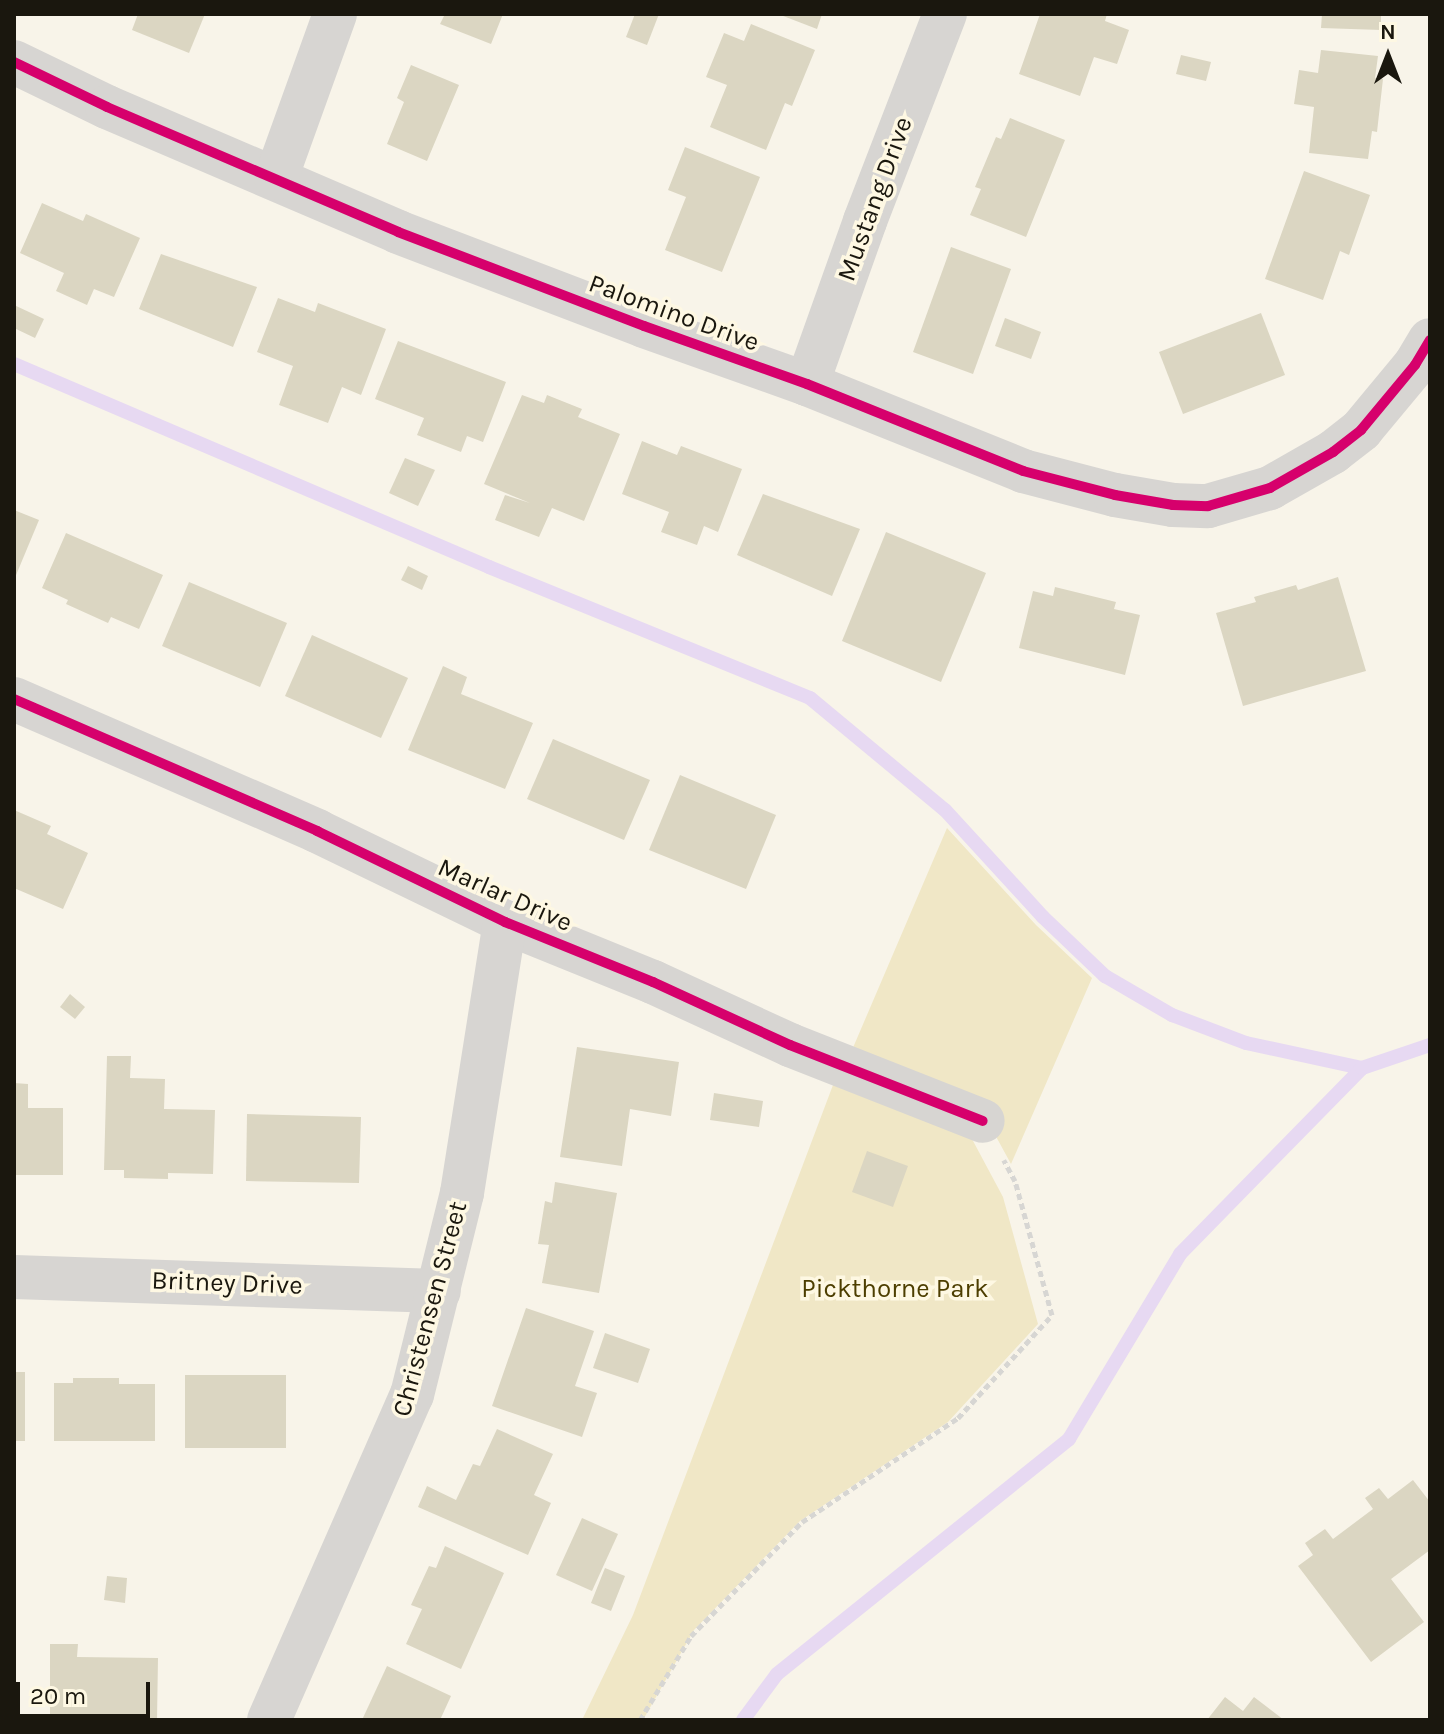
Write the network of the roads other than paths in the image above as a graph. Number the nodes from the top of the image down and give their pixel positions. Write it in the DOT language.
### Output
graph roads {
  1 [pos="335,14"];
  2 [pos="945,14"];
  3 [pos="14,62"];
  4 [pos="276,178"];
  5 [pos="1430,340"];
  6 [pos="807,384"];
  7 [pos="14,699"];
  8 [pos="505,922"];
  9 [pos="983,1121"];
  10 [pos="14,1277"];
  11 [pos="439,1291"];
  12 [pos="269,1720"];
  1 -- 4 [label="street"];
  2 -- 6 [label="street, Mustang Drive"];
  3 -- 4 [label="street, Palomino Drive"];
  4 -- 6 [label="street, Palomino Drive"];
  5 -- 6 [label="street, Palomino Drive"];
  7 -- 8 [label="street, Marlar Drive"];
  8 -- 9 [label="street, Marlar Drive"];
  8 -- 11 [label="street, Christensen Street"];
  10 -- 11 [label="street, Britney Drive"];
  11 -- 12 [label="street, Christensen Street"];
}
